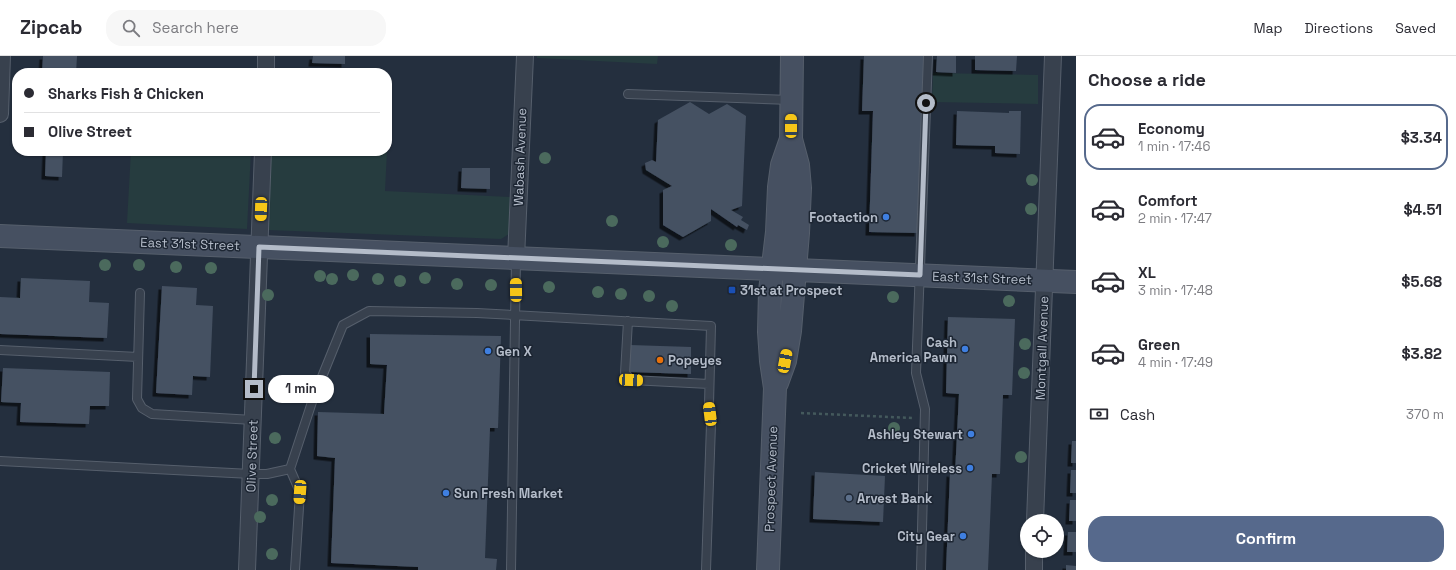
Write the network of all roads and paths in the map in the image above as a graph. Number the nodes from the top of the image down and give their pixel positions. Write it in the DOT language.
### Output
graph roads {
  1 [pos="2,56"];
  2 [pos="266,56"];
  3 [pos="525,56"];
  4 [pos="792,56"];
  5 [pos="928,56"];
  6 [pos="1053,56"];
  7 [pos="266,68"];
  8 [pos="628,94"];
  9 [pos="791,100"];
  10 [pos="0,114"];
  11 [pos="791,139"];
  12 [pos="263,156"];
  13 [pos="0,236"];
  14 [pos="259,247"];
  15 [pos="516,258"];
  16 [pos="772,269"];
  17 [pos="795,270"];
  18 [pos="920,275"];
  19 [pos="1044,280"];
  20 [pos="1076,282"];
  21 [pos="140,293"];
  22 [pos="516,315"];
  23 [pos="628,321"];
  24 [pos="0,350"];
  25 [pos="138,357"];
  26 [pos="709,384"];
  27 [pos="775,388"];
  28 [pos="801,413"];
  29 [pos="914,418"];
  30 [pos="253,420"];
  31 [pos="0,462"];
  32 [pos="290,469"];
  33 [pos="251,474"];
  34 [pos="1035,514"];
  35 [pos="1034,558"];
  36 [pos="247,570"];
  37 [pos="295,570"];
  38 [pos="510,570"];
  39 [pos="706,570"];
  40 [pos="768,570"];
  41 [pos="922,570"];
  42 [pos="1034,570"];
  1 -- 10 [label="street"];
  2 -- 7 [label="street"];
  3 -- 15 [label="street, Wabash Avenue"];
  4 -- 9 [label="main road, Prospect Avenue"];
  5 -- 18 [label="lane"];
  6 -- 19 [label="street, Montgall Avenue"];
  8 -- 9 [label="lane"];
  9 -- 11 [label="main road, Prospect Avenue"];
  11 -- 16 [label="main road, Prospect Avenue"];
  11 -- 17 [label="main road, Prospect Avenue"];
  12 -- 14 [label="street, Olive Street"];
  13 -- 14 [label="main road, East 31st Street"];
  14 -- 15 [label="main road, East 31st Street"];
  14 -- 30 [label="street, Olive Street"];
  15 -- 16 [label="main road, East 31st Street"];
  15 -- 22 [label="lane"];
  16 -- 17 [label="main road, East 31st Street"];
  16 -- 27 [label="main road, Prospect Avenue"];
  17 -- 18 [label="main road, East 31st Street"];
  17 -- 27 [label="main road, Prospect Avenue"];
  18 -- 19 [label="main road, East 31st Street"];
  18 -- 41 [label="lane"];
  19 -- 20 [label="main road, East 31st Street"];
  19 -- 34 [label="street, Montgall Avenue"];
  21 -- 25 [label="lane"];
  22 -- 23 [label="lane"];
  22 -- 32 [label="lane"];
  22 -- 38 [label="lane"];
  23 -- 26 [label="lane"];
  23 -- 26 [label="lane"];
  24 -- 25 [label="lane"];
  25 -- 30 [label="lane"];
  26 -- 39 [label="lane"];
  27 -- 40 [label="main road, Prospect Avenue"];
  28 -- 29 [label="path"];
  30 -- 33 [label="street, Olive Street"];
  31 -- 33 [label="lane"];
  32 -- 33 [label="lane"];
  32 -- 37 [label="lane"];
  33 -- 36 [label="street, Olive Street"];
  35 -- 42 [label="street"];
}
